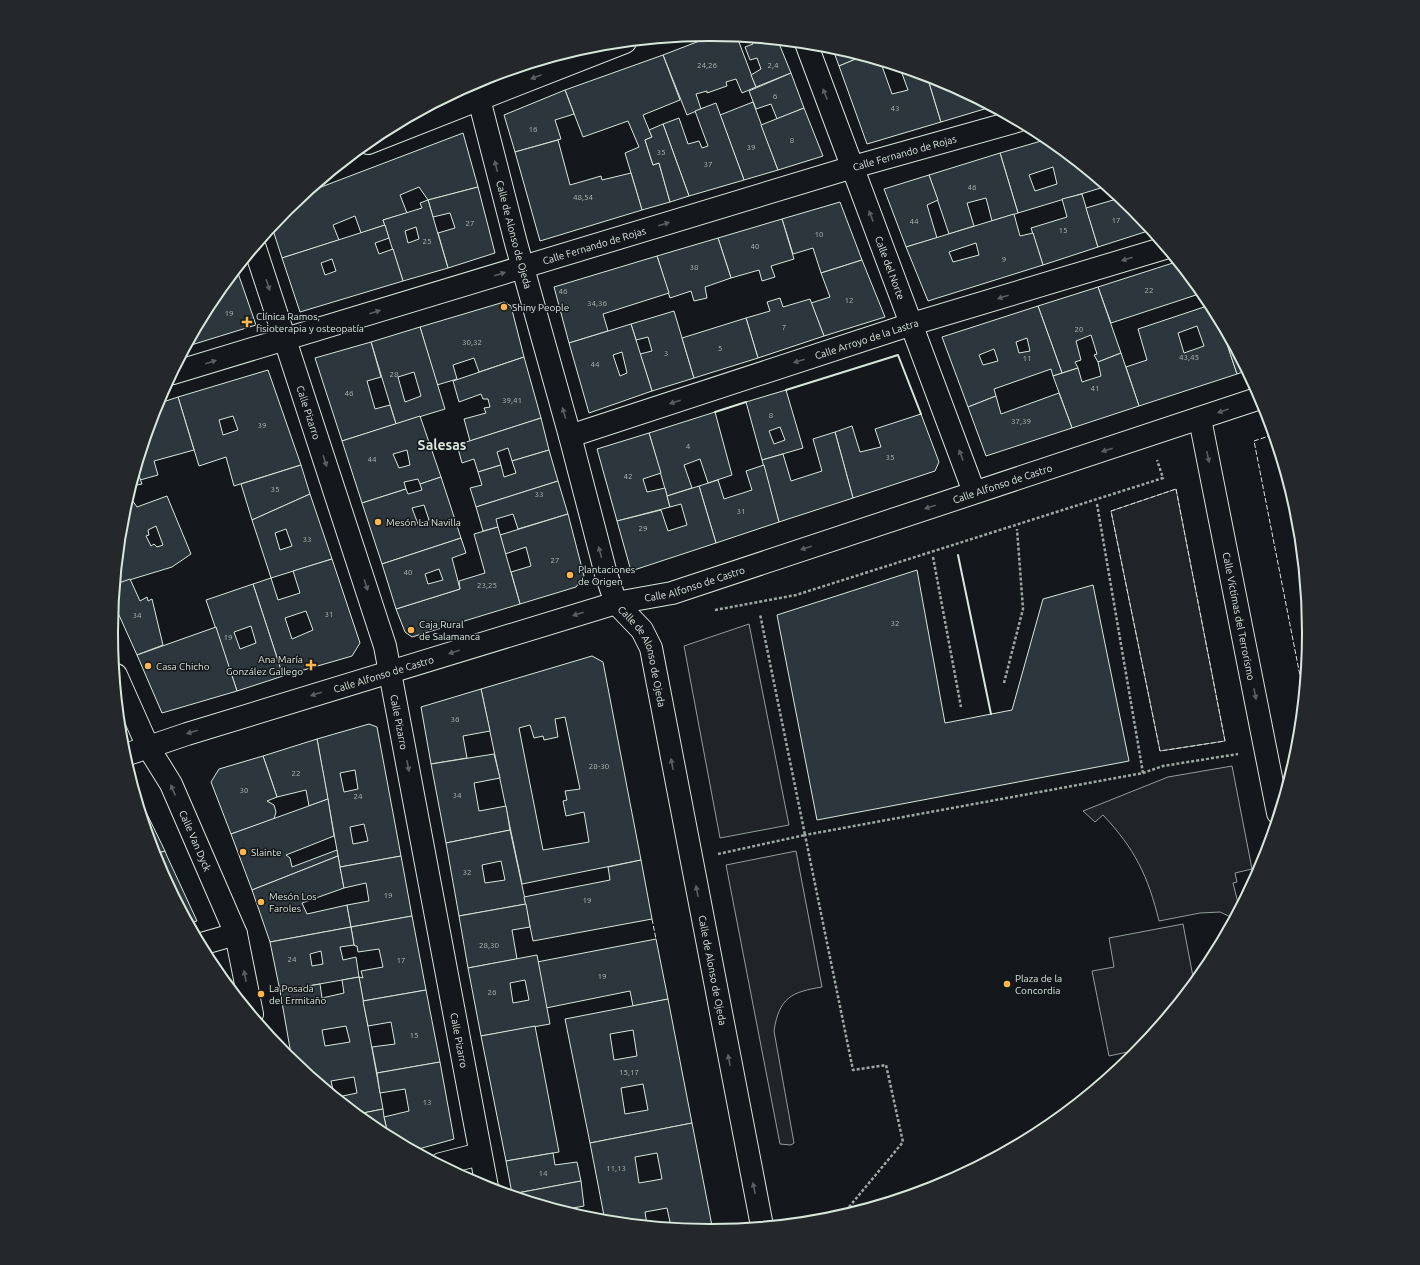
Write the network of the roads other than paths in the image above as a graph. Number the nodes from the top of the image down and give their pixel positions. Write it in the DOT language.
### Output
graph roads {
  1 [pos="808,49"];
  2 [pos="602,51"];
  3 [pos="479,99"];
  4 [pos="1010,123"];
  5 [pos="394,133"];
  6 [pos="853,167"];
  7 [pos="1161,249"];
  8 [pos="257,253"];
  9 [pos="522,267"];
  10 [pos="912,324"];
  11 [pos="286,340"];
  12 [pos="179,371"];
  13 [pos="1254,400"];
  14 [pos="1200,419"];
  15 [pos="570,436"];
  16 [pos="974,492"];
  17 [pos="616,603"];
  18 [pos="391,671"];
  19 [pos="122,688"];
  20 [pos="148,748"];
  21 [pos="131,753"];
  22 [pos="1276,803"];
  23 [pos="236,934"];
  24 [pos="207,942"];
  25 [pos="250,1004"];
  26 [pos="480,1154"];
  27 [pos="447,1162"];
  28 [pos="485,1180"];
  29 [pos="761,1222"];
  6 -- 1 [label="street, Calle del Norte, one-way"];
  2 -- 3 [label="street, one-way"];
  3 -- 5 [label="street"];
  9 -- 3 [label="street, Calle de Alonso de Ojeda, one-way"];
  4 -- 6 [label="street, Calle Fernando de Rojas"];
  9 -- 6 [label="street, Calle Fernando de Rojas, one-way"];
  10 -- 6 [label="street, Calle del Norte, one-way"];
  7 -- 10 [label="street, Calle Arroyo de la Lastra, one-way"];
  8 -- 11 [label="street, Calle Pizarro, one-way"];
  11 -- 9 [label="street, Calle Fernando de Rojas, one-way"];
  15 -- 9 [label="street, Calle de Alonso de Ojeda, one-way"];
  10 -- 15 [label="street, Calle Arroyo de la Lastra, one-way"];
  16 -- 10 [label="street, Calle del Norte, one-way"];
  12 -- 11 [label="street, Calle Fernando de Rojas, one-way"];
  11 -- 18 [label="street, Calle Pizarro, one-way"];
  13 -- 14 [label="street, Calle Alfonso de Castro, one-way"];
  14 -- 16 [label="street, Calle Alfonso de Castro, one-way"];
  14 -- 22 [label="street, Calle Víctimas del Terrorismo, one-way"];
  17 -- 15 [label="street, Calle de Alonso de Ojeda, one-way"];
  16 -- 17 [label="street, Calle Alfonso de Castro, one-way"];
  17 -- 18 [label="street, Calle Alfonso de Castro, one-way"];
  29 -- 17 [label="street, Calle de Alonso de Ojeda, one-way"];
  18 -- 20 [label="street, Calle Alfonso de Castro, one-way"];
  18 -- 26 [label="street, Calle Pizarro, one-way"];
  19 -- 20 [label="street, Calle Van Dyck"];
  20 -- 21 [label="street, Calle Alfonso de Castro"];
  23 -- 20 [label="street, Calle Van Dyck, one-way"];
  23 -- 24 [label="street"];
  25 -- 23 [label="street, Calle Van Dyck, one-way"];
  26 -- 27 [label="street"];
  26 -- 28 [label="street, Calle Pizarro"];
}
